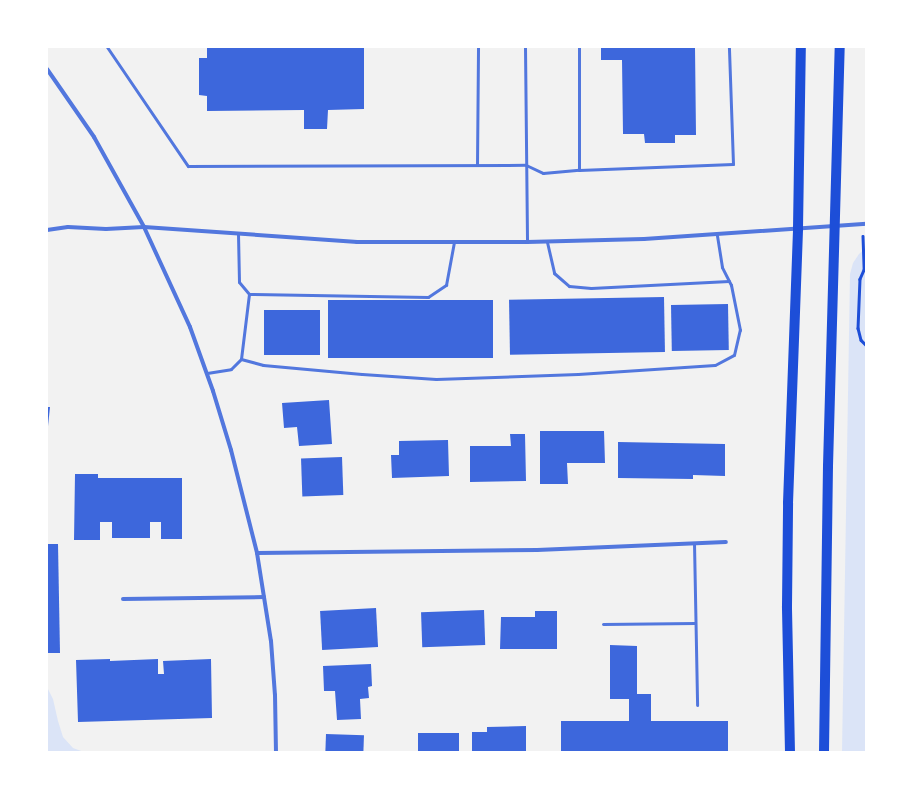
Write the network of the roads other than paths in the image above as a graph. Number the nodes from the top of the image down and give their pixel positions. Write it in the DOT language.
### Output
graph roads {
  1 [pos="107,47"];
  2 [pos="478,47"];
  3 [pos="525,47"];
  4 [pos="579,47"];
  5 [pos="729,47"];
  6 [pos="801,47"];
  7 [pos="840,47"];
  8 [pos="47,69"];
  9 [pos="477,165"];
  10 [pos="526,165"];
  11 [pos="580,170"];
  12 [pos="864,225"];
  13 [pos="836,226"];
  14 [pos="144,227"];
  15 [pos="798,228"];
  16 [pos="47,230"];
  17 [pos="238,234"];
  18 [pos="717,234"];
  19 [pos="454,242"];
  20 [pos="527,242"];
  21 [pos="547,242"];
  22 [pos="729,281"];
  23 [pos="249,294"];
  24 [pos="241,359"];
  25 [pos="206,373"];
  26 [pos="726,542"];
  27 [pos="694,543"];
  28 [pos="257,554"];
  29 [pos="264,597"];
  30 [pos="123,599"];
  31 [pos="695,623"];
  32 [pos="603,624"];
  33 [pos="697,705"];
  34 [pos="276,752"];
  35 [pos="790,752"];
  36 [pos="824,752"];
  1 -- 9 [label="lane"];
  2 -- 9 [label="lane"];
  3 -- 10 [label="lane"];
  4 -- 11 [label="lane"];
  5 -- 11 [label="lane"];
  6 -- 15 [label="main road"];
  7 -- 13 [label="main road"];
  8 -- 14 [label="street"];
  9 -- 10 [label="lane"];
  10 -- 11 [label="lane"];
  10 -- 20 [label="lane"];
  12 -- 13 [label="street"];
  13 -- 15 [label="street"];
  13 -- 36 [label="main road"];
  14 -- 16 [label="street"];
  14 -- 17 [label="street"];
  14 -- 25 [label="street"];
  15 -- 18 [label="street"];
  15 -- 35 [label="main road"];
  17 -- 19 [label="street"];
  17 -- 23 [label="lane"];
  18 -- 21 [label="street"];
  18 -- 22 [label="lane"];
  19 -- 20 [label="street"];
  19 -- 23 [label="lane"];
  20 -- 21 [label="street"];
  21 -- 22 [label="lane"];
  22 -- 24 [label="lane"];
  23 -- 24 [label="lane"];
  24 -- 25 [label="lane"];
  25 -- 28 [label="street"];
  26 -- 27 [label="street"];
  27 -- 28 [label="street"];
  27 -- 31 [label="lane"];
  28 -- 29 [label="street"];
  29 -- 30 [label="street"];
  29 -- 34 [label="street"];
  31 -- 32 [label="lane"];
  31 -- 33 [label="lane"];
}
